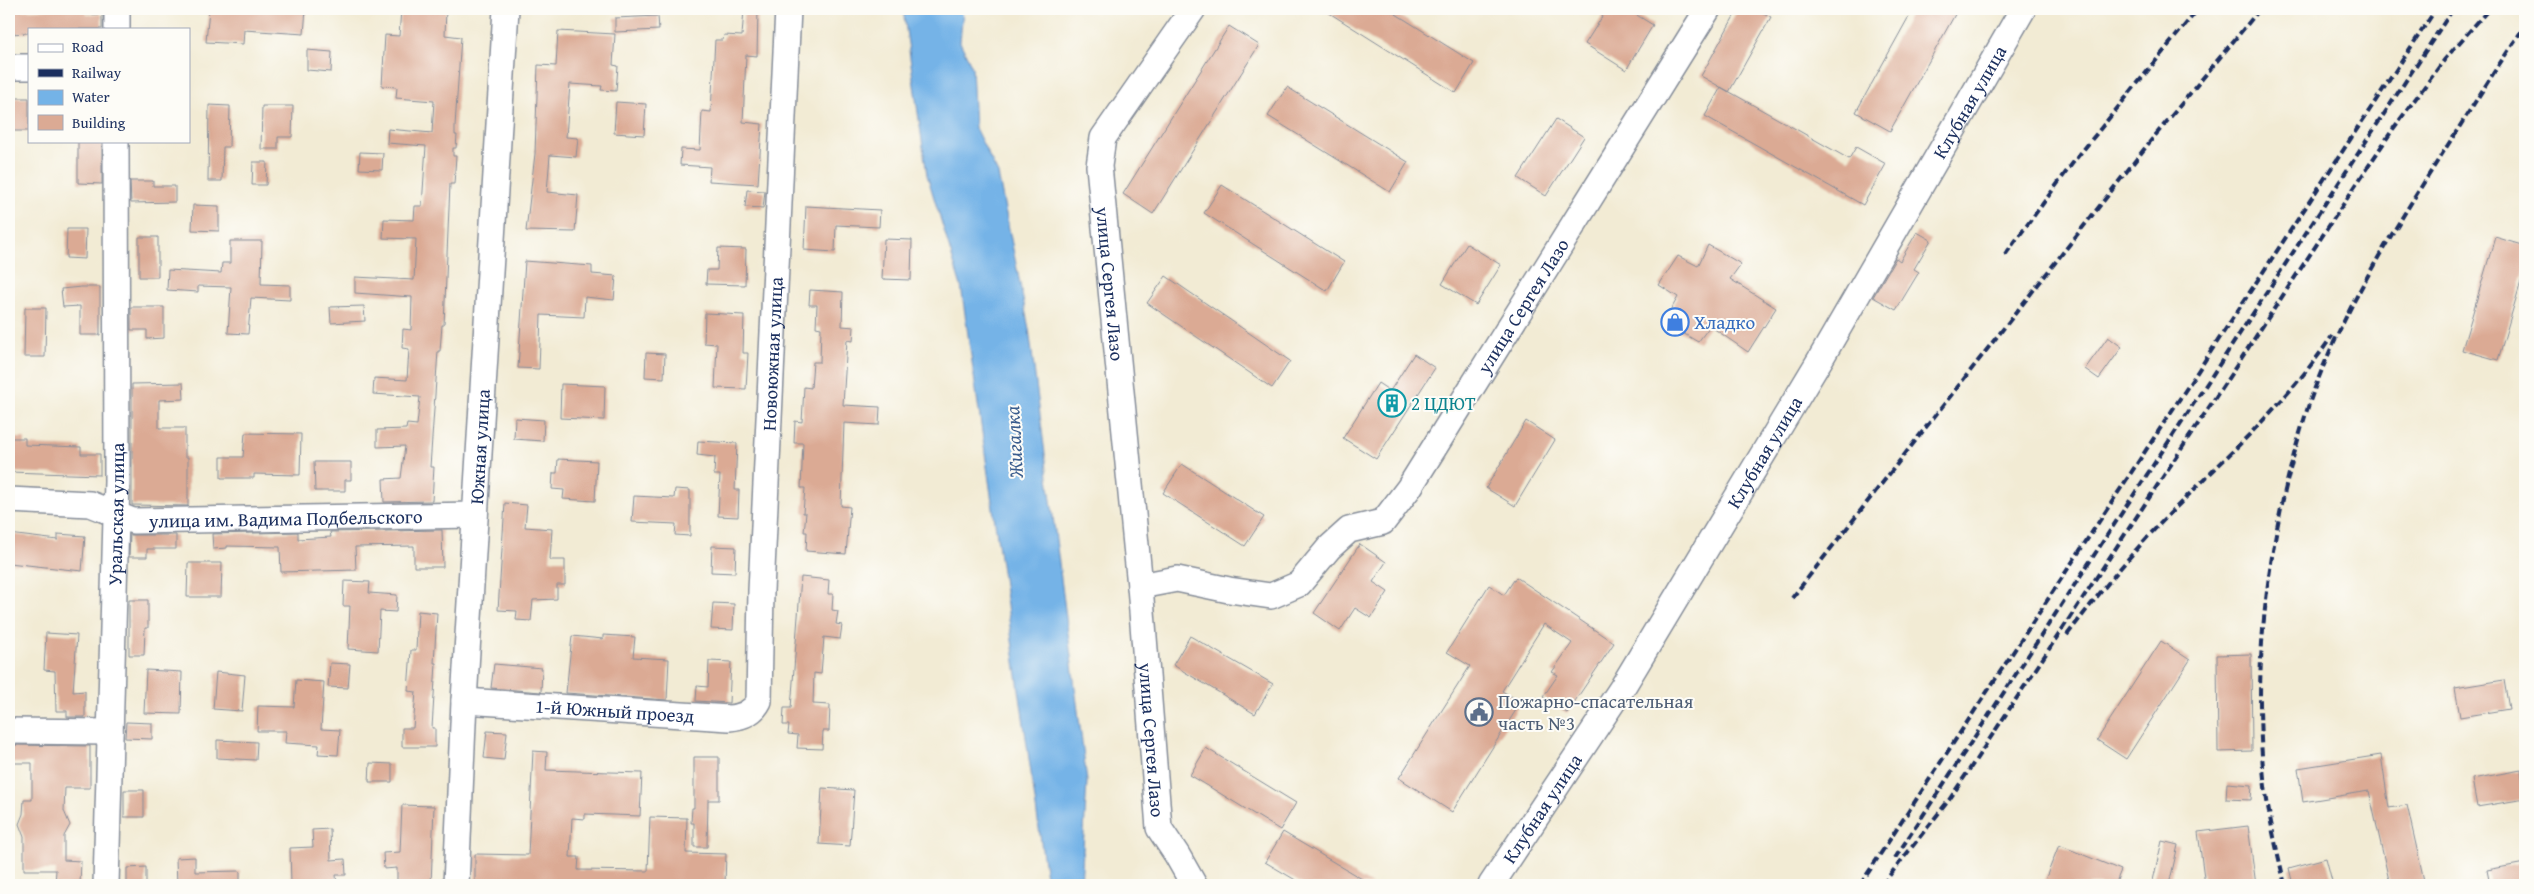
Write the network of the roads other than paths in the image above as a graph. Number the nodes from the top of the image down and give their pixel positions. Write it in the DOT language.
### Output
graph roads {
  1 [pos="117,9"];
  2 [pos="506,9"];
  3 [pos="788,9"];
  4 [pos="1193,9"];
  5 [pos="1708,9"];
  6 [pos="2023,9"];
  7 [pos="117,28"];
  8 [pos="9,67"];
  9 [pos="28,68"];
  10 [pos="116,142"];
  11 [pos="9,500"];
  12 [pos="475,515"];
  13 [pos="116,516"];
  14 [pos="1140,586"];
  15 [pos="464,701"];
  16 [pos="759,701"];
  17 [pos="9,731"];
  18 [pos="110,732"];
  19 [pos="106,885"];
  20 [pos="456,885"];
  21 [pos="1194,885"];
  22 [pos="1491,885"];
  1 -- 7 [label="street"];
  2 -- 12 [label="street, Южная улица"];
  3 -- 16 [label="street, Новоюжная улица"];
  4 -- 14 [label="street, улица Сергея Лазо"];
  5 -- 14 [label="street, улица Сергея Лазо"];
  6 -- 22 [label="street, Клубная улица"];
  8 -- 9 [label="street"];
  10 -- 13 [label="street, Уральская улица"];
  11 -- 13 [label="street, улица им. Вадима Подбельского"];
  12 -- 13 [label="street, улица им. Вадима Подбельского"];
  12 -- 15 [label="street, Южная улица"];
  13 -- 18 [label="street, Уральская улица"];
  14 -- 21 [label="street, улица Сергея Лазо"];
  15 -- 16 [label="street, 1-й Южный проезд"];
  15 -- 20 [label="street, Южная улица"];
  17 -- 18 [label="street"];
  18 -- 19 [label="street, Уральская улица"];
}
